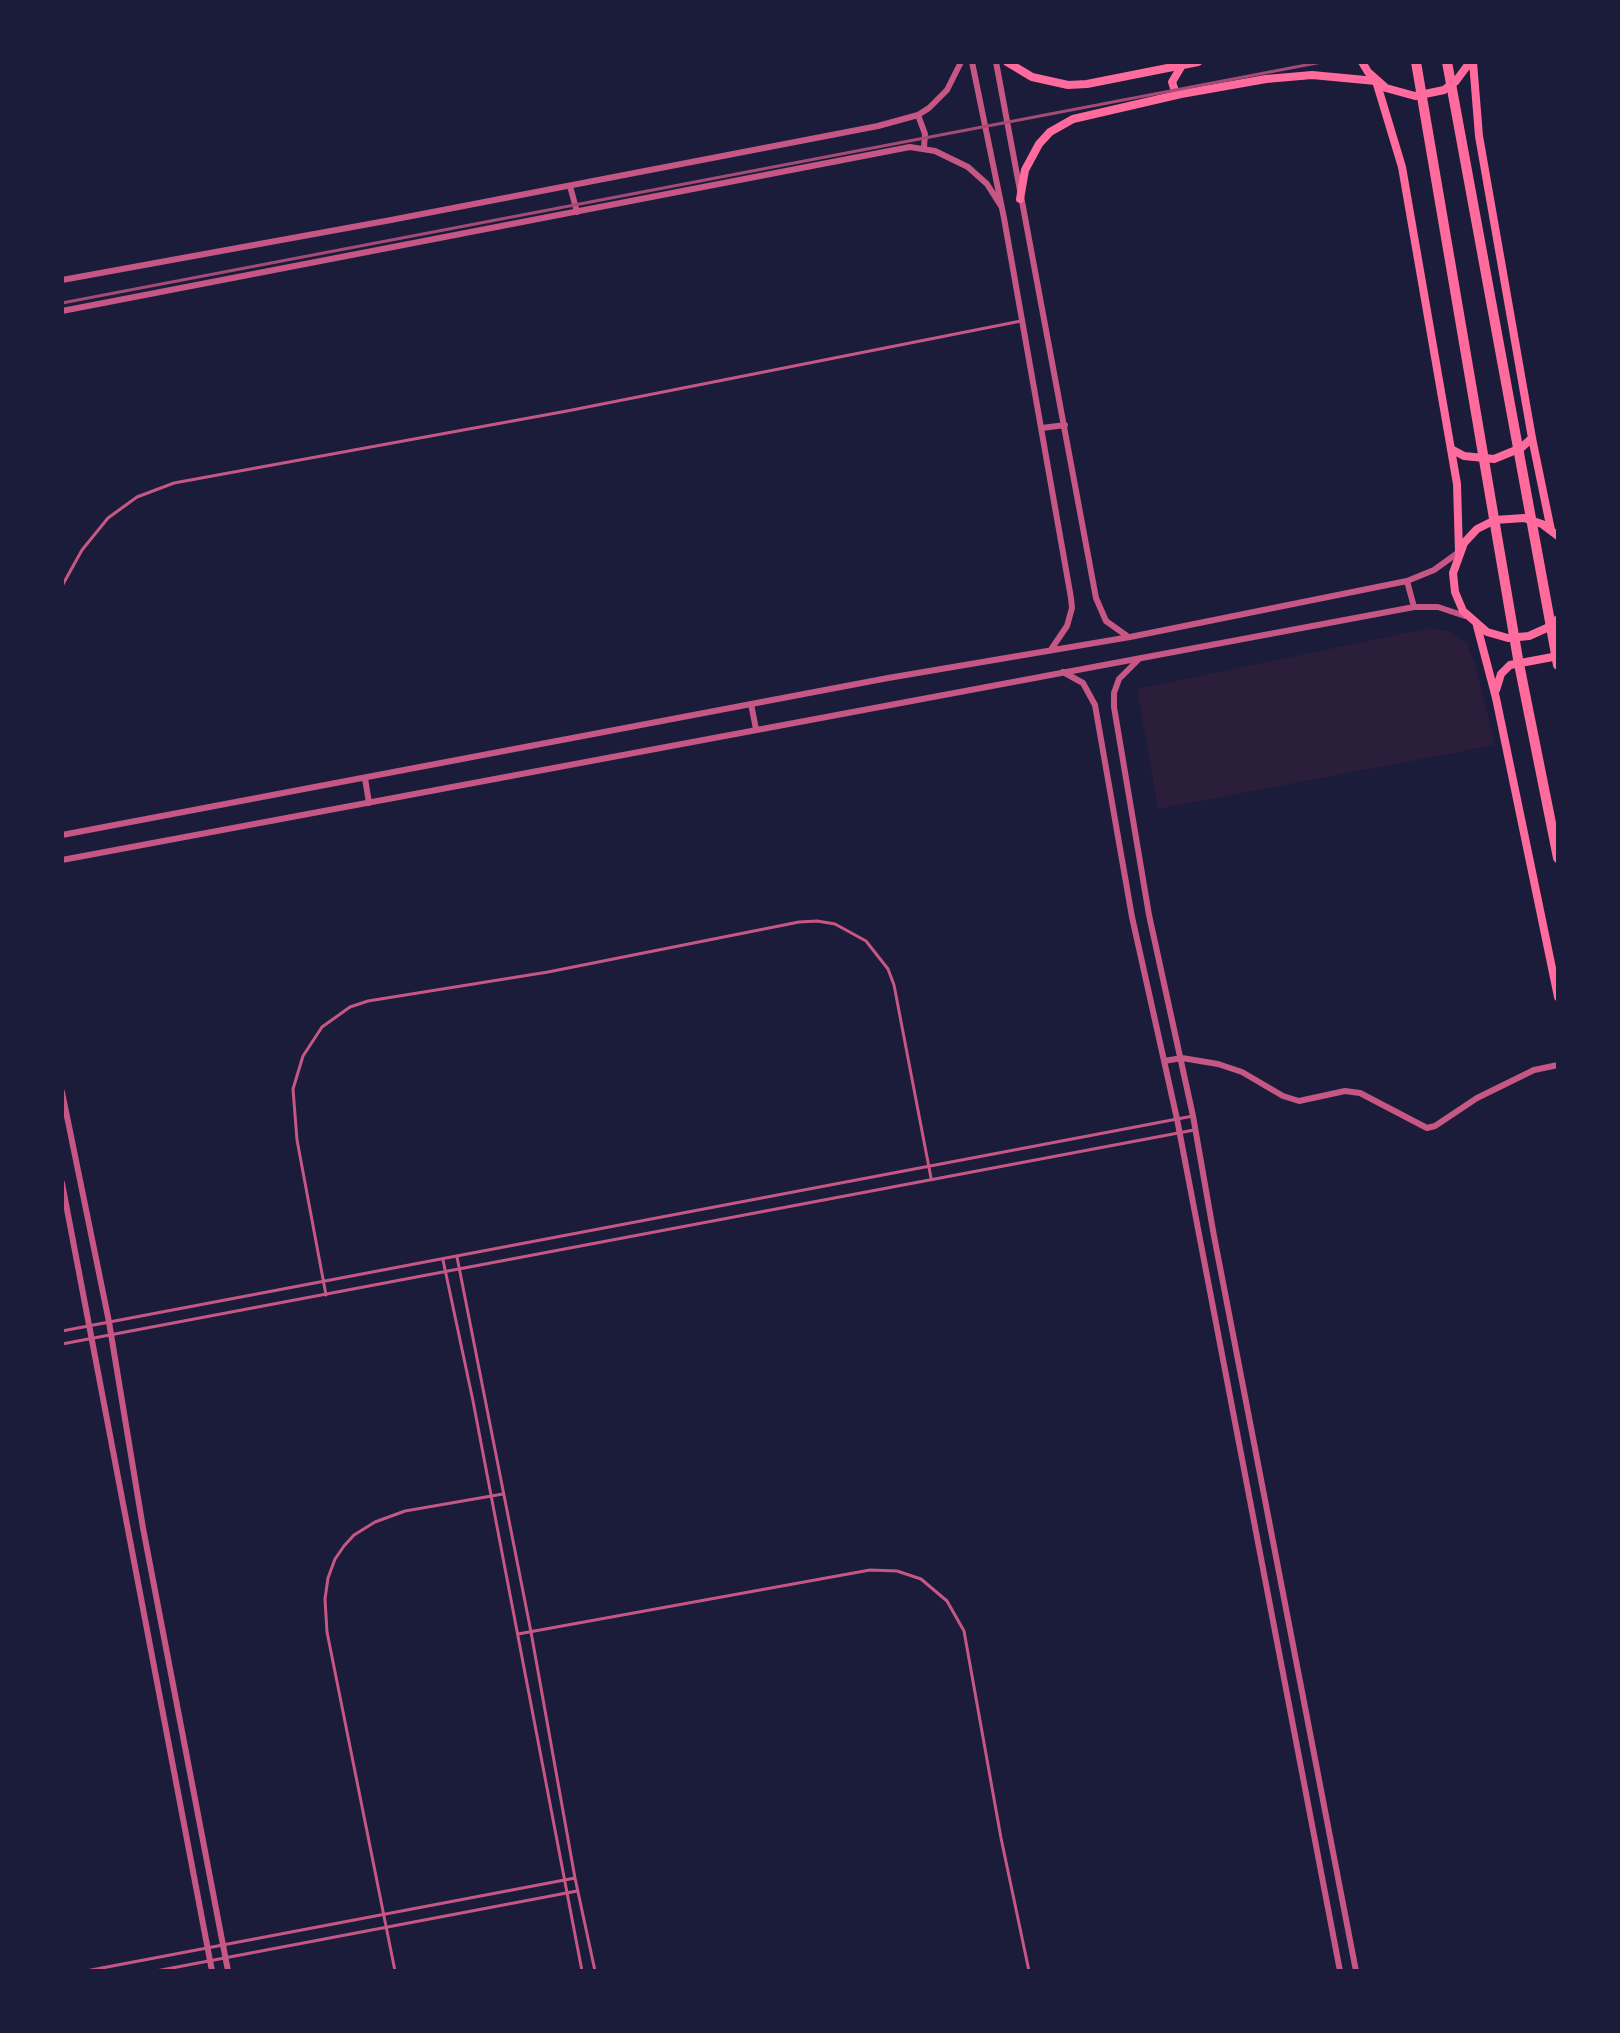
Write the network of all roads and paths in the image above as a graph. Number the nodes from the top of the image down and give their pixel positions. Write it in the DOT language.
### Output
graph roads {
  1 [pos="961,62"];
  2 [pos="972,62"];
  3 [pos="996,62"];
  4 [pos="1007,62"];
  5 [pos="1198,62"];
  6 [pos="1362,62"];
  7 [pos="1416,62"];
  8 [pos="1447,62"];
  9 [pos="1472,62"];
  10 [pos="1182,66"];
  11 [pos="1376,81"];
  12 [pos="1181,94"];
  13 [pos="918,115"];
  14 [pos="924,147"];
  15 [pos="570,186"];
  16 [pos="1020,199"];
  17 [pos="1001,206"];
  18 [pos="577,212"];
  19 [pos="62,280"];
  20 [pos="62,311"];
  21 [pos="1022,321"];
  22 [pos="1065,425"];
  23 [pos="1042,428"];
  24 [pos="1532,438"];
  25 [pos="1451,449"];
  26 [pos="1555,532"];
  27 [pos="1459,552"];
  28 [pos="1407,581"];
  29 [pos="62,586"];
  30 [pos="1414,607"];
  31 [pos="1469,618"];
  32 [pos="1558,619"];
  33 [pos="1477,626"];
  34 [pos="1130,637"];
  35 [pos="1050,649"];
  36 [pos="1558,656"];
  37 [pos="1142,657"];
  38 [pos="1558,665"];
  39 [pos="1060,671"];
  40 [pos="1495,693"];
  41 [pos="751,704"];
  42 [pos="756,729"];
  43 [pos="365,778"];
  44 [pos="369,803"];
  45 [pos="62,835"];
  46 [pos="1558,858"];
  47 [pos="62,860"];
  48 [pos="1558,997"];
  49 [pos="1182,1058"];
  50 [pos="1164,1061"];
  51 [pos="1558,1065"];
  52 [pos="62,1092"];
  53 [pos="1193,1116"];
  54 [pos="1177,1119"];
  55 [pos="1195,1130"];
  56 [pos="1179,1133"];
  57 [pos="929,1166"];
  58 [pos="931,1179"];
  59 [pos="62,1183"];
  60 [pos="457,1257"];
  61 [pos="443,1260"];
  62 [pos="459,1270"];
  63 [pos="446,1273"];
  64 [pos="324,1282"];
  65 [pos="326,1295"];
  66 [pos="109,1322"];
  67 [pos="89,1325"];
  68 [pos="62,1331"];
  69 [pos="111,1335"];
  70 [pos="92,1338"];
  71 [pos="62,1344"];
  72 [pos="503,1494"];
  73 [pos="491,1496"];
  74 [pos="531,1632"];
  75 [pos="518,1634"];
  76 [pos="1311,1740"];
  77 [pos="1295,1742"];
  78 [pos="186,1752"];
  79 [pos="171,1755"];
  80 [pos="575,1878"];
  81 [pos="564,1880"];
  82 [pos="578,1891"];
  83 [pos="567,1893"];
  84 [pos="384,1915"];
  85 [pos="386,1927"];
  86 [pos="224,1945"];
  87 [pos="208,1948"];
  88 [pos="226,1958"];
  89 [pos="210,1961"];
  90 [pos="86,1971"];
  91 [pos="156,1971"];
  92 [pos="212,1971"];
  93 [pos="228,1971"];
  94 [pos="395,1971"];
  95 [pos="582,1971"];
  96 [pos="595,1971"];
  97 [pos="1029,1971"];
  98 [pos="1340,1971"];
  99 [pos="1356,1971"];
  1 -- 13 [label="street"];
  2 -- 17 [label="street"];
  3 -- 16 [label="street"];
  4 -- 10 [label="main road"];
  5 -- 10 [label="main road"];
  6 -- 11 [label="main road"];
  7 -- 46 [label="highway"];
  8 -- 38 [label="highway"];
  9 -- 11 [label="main road"];
  9 -- 24 [label="main road"];
  10 -- 12 [label="main road"];
  11 -- 12 [label="main road"];
  11 -- 25 [label="main road"];
  12 -- 16 [label="main road"];
  13 -- 14 [label="street"];
  13 -- 15 [label="street"];
  14 -- 17 [label="street"];
  14 -- 18 [label="street"];
  15 -- 18 [label="street"];
  15 -- 19 [label="street"];
  16 -- 22 [label="street"];
  17 -- 21 [label="street"];
  18 -- 20 [label="street"];
  21 -- 23 [label="street"];
  21 -- 29 [label="lane"];
  22 -- 23 [label="street"];
  22 -- 34 [label="street"];
  23 -- 35 [label="street"];
  24 -- 25 [label="main road"];
  24 -- 26 [label="main road"];
  25 -- 27 [label="main road"];
  26 -- 27 [label="main road"];
  27 -- 28 [label="street"];
  27 -- 31 [label="main road"];
  28 -- 30 [label="street"];
  28 -- 34 [label="street"];
  30 -- 31 [label="street"];
  30 -- 37 [label="street"];
  31 -- 33 [label="main road"];
  32 -- 33 [label="main road"];
  33 -- 40 [label="main road"];
  34 -- 35 [label="street"];
  35 -- 41 [label="street"];
  36 -- 40 [label="main road"];
  37 -- 39 [label="street"];
  37 -- 49 [label="street"];
  39 -- 42 [label="street"];
  39 -- 50 [label="street"];
  40 -- 48 [label="main road"];
  41 -- 42 [label="street"];
  41 -- 43 [label="street"];
  42 -- 44 [label="street"];
  43 -- 44 [label="street"];
  43 -- 45 [label="street"];
  44 -- 47 [label="street"];
  49 -- 50 [label="street"];
  49 -- 51 [label="street"];
  49 -- 53 [label="street"];
  50 -- 54 [label="street"];
  52 -- 66 [label="street"];
  53 -- 54 [label="lane"];
  53 -- 55 [label="street"];
  54 -- 56 [label="street"];
  54 -- 57 [label="lane"];
  55 -- 56 [label="lane"];
  55 -- 76 [label="street"];
  56 -- 58 [label="lane"];
  56 -- 77 [label="street"];
  57 -- 58 [label="lane"];
  57 -- 60 [label="lane"];
  57 -- 64 [label="lane"];
  58 -- 62 [label="lane"];
  59 -- 67 [label="street"];
  60 -- 61 [label="lane"];
  60 -- 62 [label="lane"];
  61 -- 63 [label="lane"];
  61 -- 64 [label="lane"];
  62 -- 63 [label="lane"];
  62 -- 72 [label="lane"];
  63 -- 65 [label="lane"];
  63 -- 73 [label="lane"];
  64 -- 65 [label="lane"];
  64 -- 66 [label="lane"];
  65 -- 69 [label="lane"];
  66 -- 67 [label="lane"];
  66 -- 69 [label="street"];
  67 -- 68 [label="lane"];
  67 -- 70 [label="street"];
  69 -- 70 [label="lane"];
  69 -- 78 [label="street"];
  70 -- 71 [label="lane"];
  70 -- 79 [label="street"];
  72 -- 73 [label="lane"];
  72 -- 74 [label="lane"];
  73 -- 75 [label="lane"];
  73 -- 84 [label="lane"];
  74 -- 75 [label="lane"];
  74 -- 80 [label="lane"];
  74 -- 97 [label="lane"];
  75 -- 81 [label="lane"];
  76 -- 77 [label="street"];
  76 -- 99 [label="street"];
  77 -- 98 [label="street"];
  78 -- 79 [label="street"];
  78 -- 86 [label="street"];
  79 -- 87 [label="street"];
  80 -- 81 [label="lane"];
  80 -- 82 [label="lane"];
  81 -- 83 [label="lane"];
  81 -- 84 [label="lane"];
  82 -- 83 [label="lane"];
  82 -- 96 [label="lane"];
  83 -- 85 [label="lane"];
  83 -- 95 [label="lane"];
  84 -- 85 [label="lane"];
  84 -- 86 [label="lane"];
  85 -- 88 [label="lane"];
  85 -- 94 [label="lane"];
  86 -- 87 [label="lane"];
  86 -- 88 [label="street"];
  87 -- 89 [label="street"];
  87 -- 90 [label="lane"];
  88 -- 89 [label="lane"];
  88 -- 93 [label="street"];
  89 -- 91 [label="lane"];
  89 -- 92 [label="street"];
}
